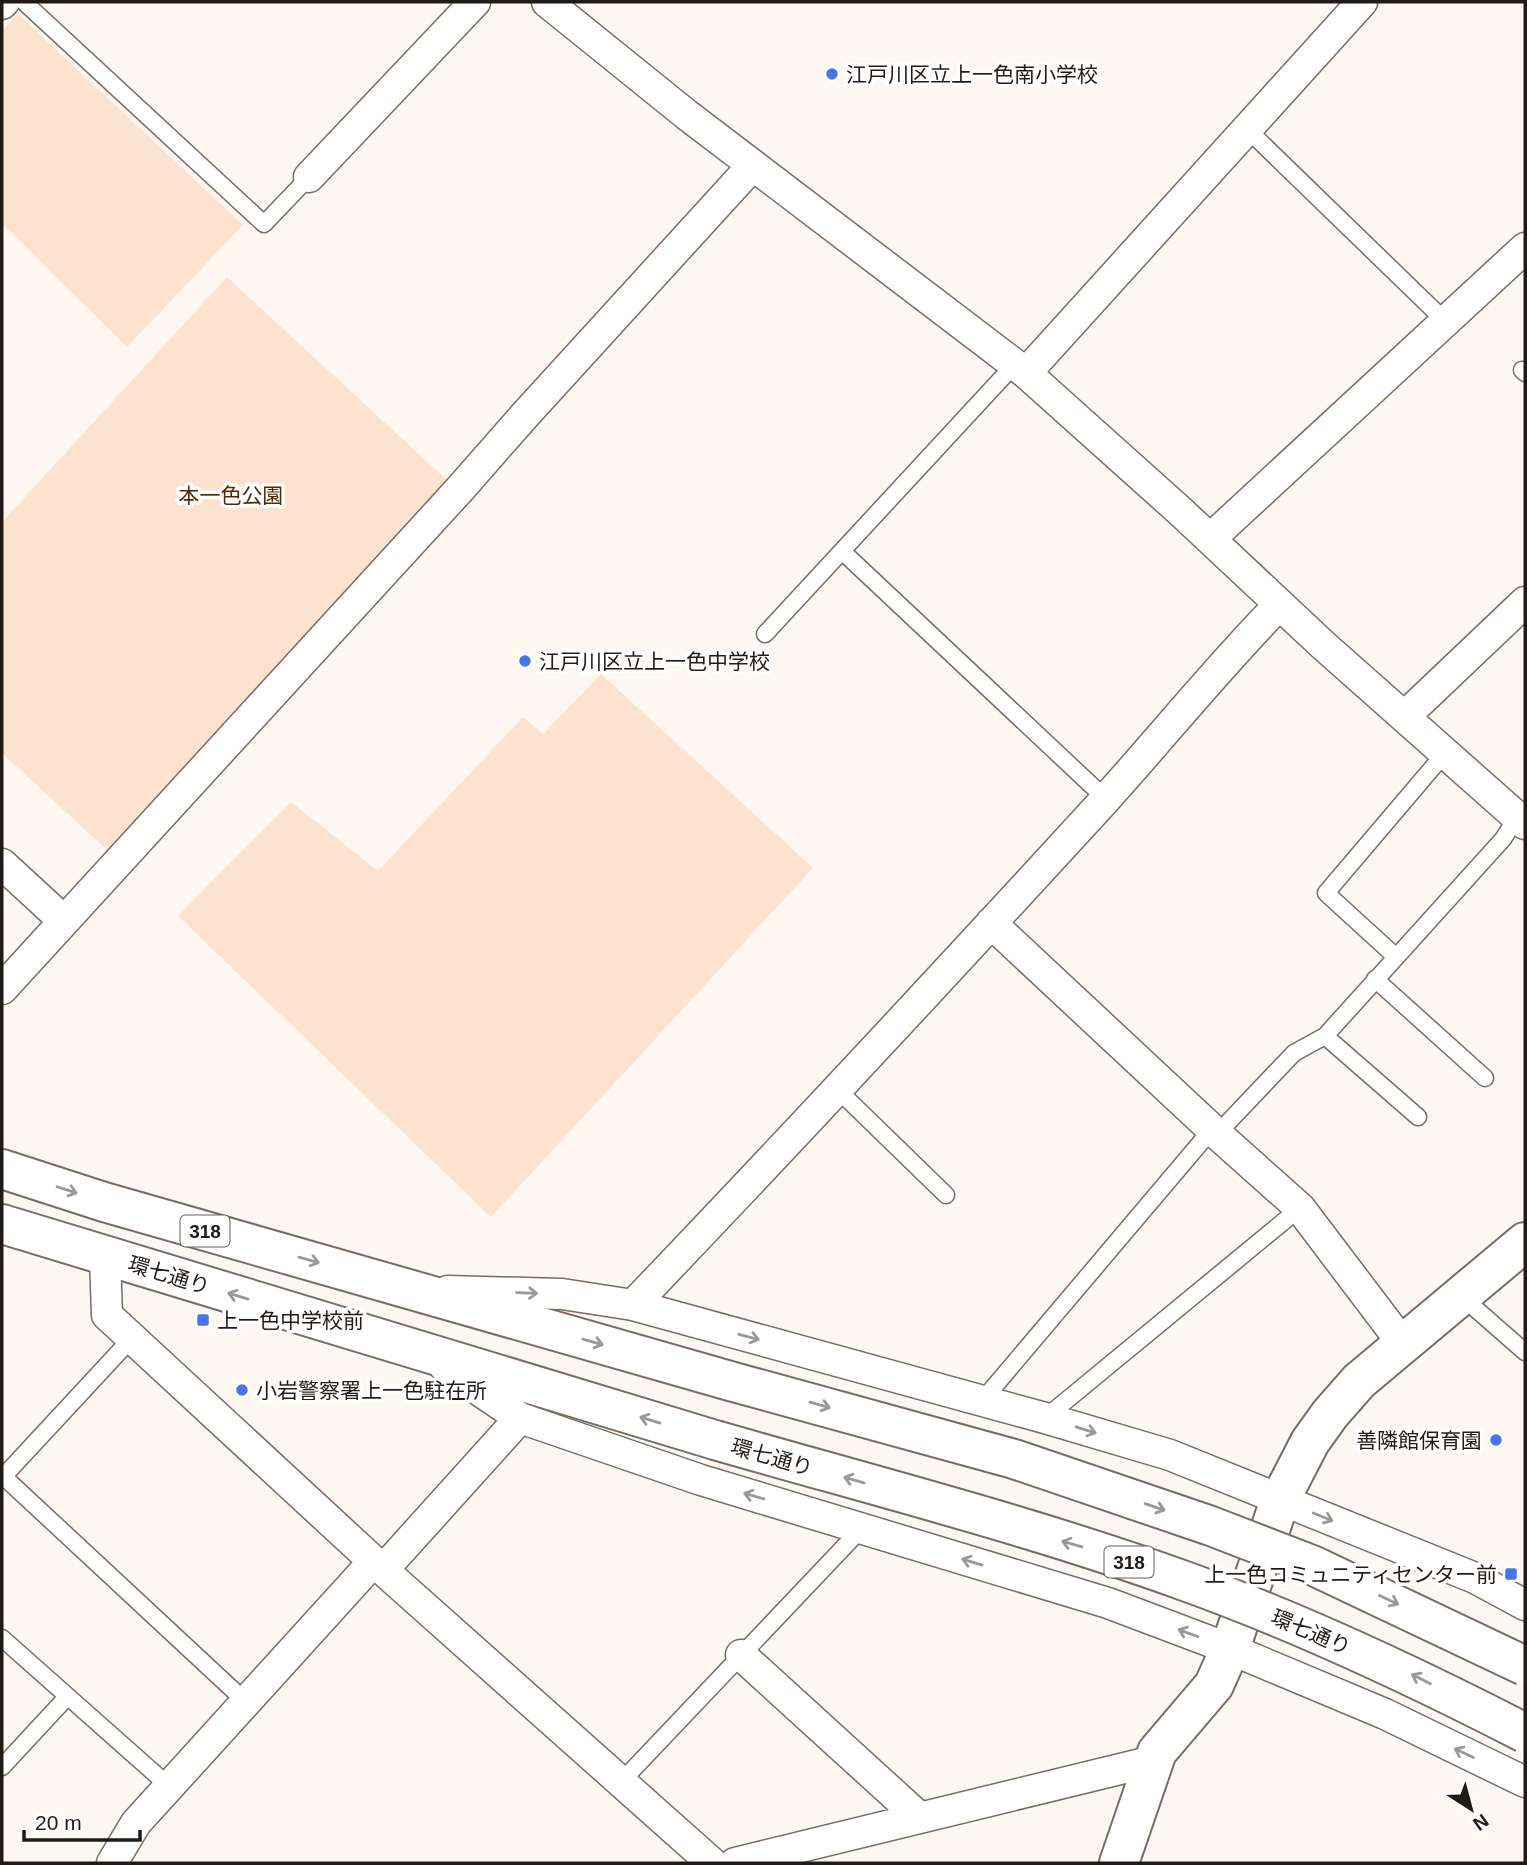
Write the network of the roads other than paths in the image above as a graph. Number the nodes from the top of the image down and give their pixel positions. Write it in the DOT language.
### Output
graph roads {
  1 [pos="24,2"];
  2 [pos="475,2"];
  3 [pos="547,2"];
  4 [pos="1362,2"];
  5 [pos="1246,128"];
  6 [pos="753,165"];
  7 [pos="309,177"];
  8 [pos="1525,248"];
  9 [pos="1446,321"];
  10 [pos="1021,368"];
  11 [pos="1210,539"];
  12 [pos="843,552"];
  13 [pos="1525,602"];
  14 [pos="1279,605"];
  15 [pos="765,634"];
  16 [pos="1404,717"];
  17 [pos="1445,753"];
  18 [pos="1106,799"];
  19 [pos="1521,821"];
  20 [pos="2,864"];
  21 [pos="64,921"];
  22 [pos="991,923"];
  23 [pos="1395,956"];
  24 [pos="1375,979"];
  25 [pos="2,989"];
  26 [pos="1325,1036"];
  27 [pos="1485,1078"];
  28 [pos="838,1090"];
  29 [pos="1418,1118"];
  30 [pos="1217,1134"];
  31 [pos="2,1169"];
  32 [pos="946,1195"];
  33 [pos="1300,1208"];
  34 [pos="2,1224"];
  35 [pos="1525,1242"];
  36 [pos="105,1255"];
  37 [pos="410,1289"];
  38 [pos="1461,1296"];
  39 [pos="633,1305"];
  40 [pos="132,1338"];
  41 [pos="1403,1344"];
  42 [pos="421,1351"];
  43 [pos="1525,1352"];
  44 [pos="982,1401"];
  45 [pos="520,1418"];
  46 [pos="1045,1418"];
  47 [pos="2,1477"];
  48 [pos="1280,1500"];
  49 [pos="862,1528"];
  50 [pos="378,1566"];
  51 [pos="1525,1605"];
  52 [pos="2,1638"];
  53 [pos="1230,1649"];
  54 [pos="741,1655"];
  55 [pos="1525,1666"];
  56 [pos="68,1697"];
  57 [pos="246,1702"];
  58 [pos="1525,1733"];
  59 [pos="1153,1761"];
  60 [pos="2,1767"];
  61 [pos="621,1782"];
  62 [pos="1525,1782"];
  63 [pos="170,1787"];
  64 [pos="920,1818"];
  65 [pos="111,1863"];
  66 [pos="712,1863"];
  67 [pos="735,1863"];
  68 [pos="1119,1863"];
  1 -- 7 [label="lane"];
  2 -- 7 [label="street"];
  3 -- 6 [label="street"];
  4 -- 5 [label="street"];
  5 -- 9 [label="lane"];
  5 -- 10 [label="street"];
  6 -- 10 [label="street"];
  6 -- 21 [label="street"];
  8 -- 9 [label="street"];
  9 -- 11 [label="street"];
  10 -- 11 [label="street"];
  10 -- 12 [label="lane"];
  11 -- 14 [label="street"];
  12 -- 15 [label="lane"];
  12 -- 18 [label="lane"];
  13 -- 16 [label="street"];
  14 -- 16 [label="street"];
  14 -- 18 [label="street"];
  16 -- 17 [label="street"];
  17 -- 19 [label="street"];
  17 -- 23 [label="lane"];
  18 -- 22 [label="street"];
  19 -- 23 [label="lane"];
  20 -- 21 [label="street"];
  21 -- 25 [label="street"];
  22 -- 28 [label="street"];
  22 -- 30 [label="street"];
  23 -- 24 [label="lane"];
  24 -- 26 [label="lane"];
  24 -- 27 [label="lane"];
  26 -- 29 [label="lane"];
  26 -- 30 [label="lane"];
  28 -- 32 [label="lane"];
  28 -- 39 [label="street"];
  30 -- 33 [label="street"];
  30 -- 44 [label="lane"];
  31 -- 37 [label="main road, 318, one-way"];
  33 -- 41 [label="street"];
  33 -- 46 [label="lane"];
  34 -- 36 [label="main road, 環七通り / 318"];
  35 -- 38 [label="main road"];
  36 -- 40 [label="street"];
  42 -- 36 [label="main road, 環七通り / 318, one-way"];
  37 -- 39 [label="street, one-way"];
  37 -- 55 [label="main road, 318, one-way, bridge"];
  38 -- 41 [label="main road"];
  38 -- 43 [label="lane"];
  39 -- 44 [label="street, one-way"];
  40 -- 47 [label="lane"];
  40 -- 50 [label="street"];
  41 -- 48 [label="main road"];
  42 -- 45 [label="street"];
  58 -- 42 [label="main road, 環七通り / 318, one-way, bridge"];
  44 -- 46 [label="street"];
  49 -- 45 [label="street, one-way"];
  45 -- 50 [label="street"];
  46 -- 48 [label="street, one-way"];
  47 -- 57 [label="lane"];
  48 -- 51 [label="street, one-way"];
  48 -- 53 [label="main road"];
  53 -- 49 [label="street, one-way"];
  49 -- 54 [label="lane"];
  50 -- 57 [label="street"];
  50 -- 61 [label="street"];
  52 -- 56 [label="lane"];
  53 -- 59 [label="main road"];
  62 -- 53 [label="street, one-way"];
  54 -- 61 [label="lane"];
  54 -- 64 [label="street"];
  56 -- 60 [label="lane"];
  56 -- 63 [label="lane"];
  57 -- 63 [label="street"];
  59 -- 64 [label="street"];
  59 -- 68 [label="main road"];
  61 -- 66 [label="street"];
  63 -- 65 [label="street"];
  64 -- 67 [label="street"];
}
